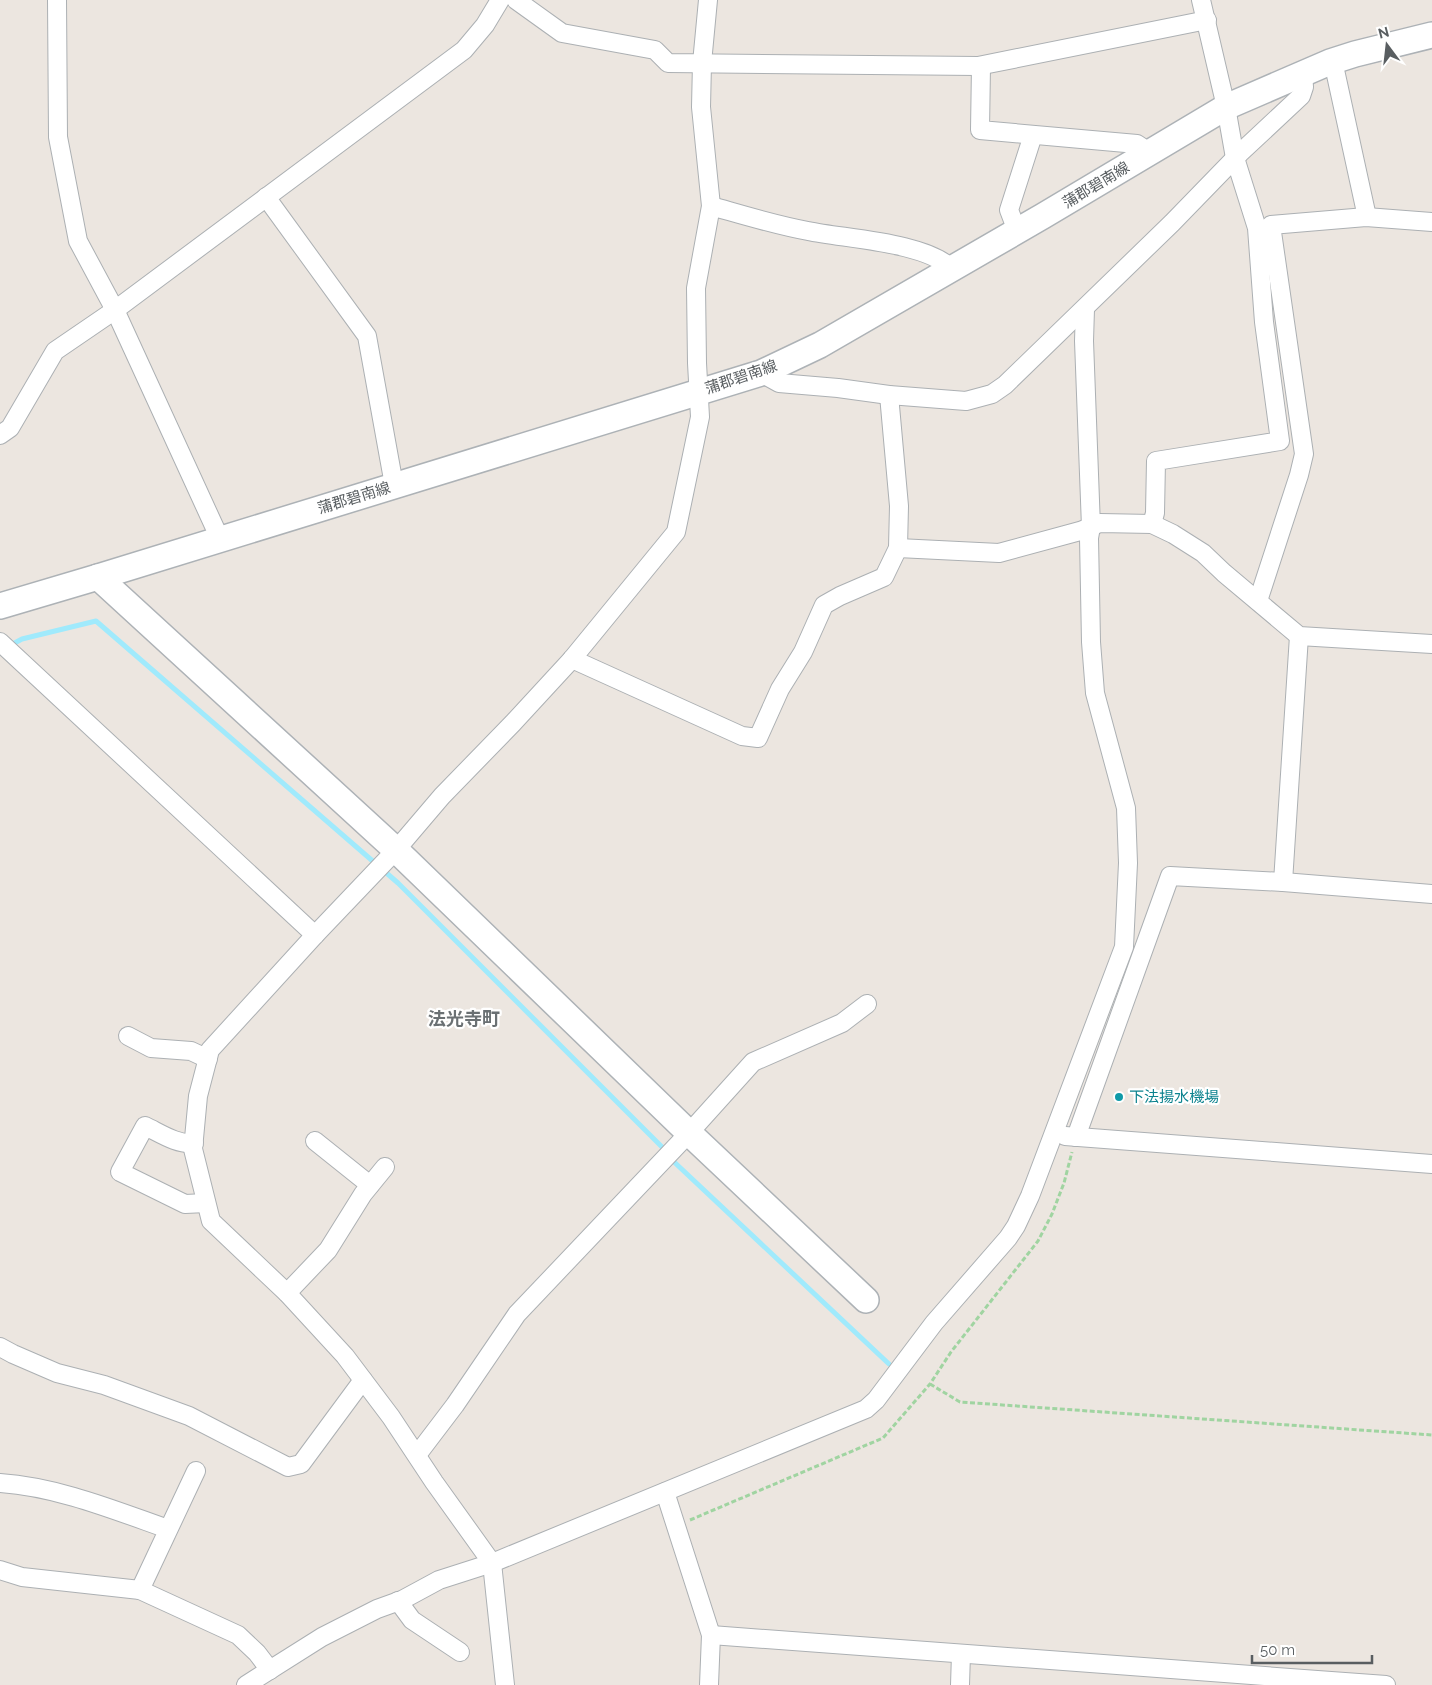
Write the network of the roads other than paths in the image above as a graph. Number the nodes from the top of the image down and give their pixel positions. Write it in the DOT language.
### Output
graph roads {
  1 [pos="56,0"];
  2 [pos="500,0"];
  3 [pos="516,0"];
  4 [pos="708,0"];
  5 [pos="1201,0"];
  6 [pos="1207,20"];
  7 [pos="1432,36"];
  8 [pos="1334,61"];
  9 [pos="702,63"];
  10 [pos="980,66"];
  11 [pos="1303,74"];
  12 [pos="1226,107"];
  13 [pos="1033,135"];
  14 [pos="1241,152"];
  15 [pos="1146,155"];
  16 [pos="266,198"];
  17 [pos="711,206"];
  18 [pos="1367,217"];
  19 [pos="1432,222"];
  20 [pos="1017,231"];
  21 [pos="952,268"];
  22 [pos="1085,309"];
  23 [pos="116,310"];
  24 [pos="761,373"];
  25 [pos="699,392"];
  26 [pos="889,395"];
  27 [pos="0,435"];
  28 [pos="394,485"];
  29 [pos="1152,524"];
  30 [pos="1090,527"];
  31 [pos="220,539"];
  32 [pos="898,548"];
  33 [pos="98,578"];
  34 [pos="1258,601"];
  35 [pos="0,606"];
  36 [pos="1299,636"];
  37 [pos="0,642"];
  38 [pos="1432,644"];
  39 [pos="572,659"];
  40 [pos="396,850"];
  41 [pos="1283,882"];
  42 [pos="1432,894"];
  43 [pos="315,935"];
  44 [pos="867,1004"];
  45 [pos="128,1036"];
  46 [pos="208,1059"];
  47 [pos="689,1132"];
  48 [pos="1052,1135"];
  49 [pos="1076,1137"];
  50 [pos="315,1141"];
  51 [pos="194,1143"];
  52 [pos="1432,1164"];
  53 [pos="385,1168"];
  54 [pos="370,1185"];
  55 [pos="206,1203"];
  56 [pos="287,1293"];
  57 [pos="866,1300"];
  58 [pos="0,1347"];
  59 [pos="363,1380"];
  60 [pos="417,1455"];
  61 [pos="196,1471"];
  62 [pos="0,1483"];
  63 [pos="665,1492"];
  64 [pos="168,1529"];
  65 [pos="492,1563"];
  66 [pos="0,1570"];
  67 [pos="140,1590"];
  68 [pos="398,1601"];
  69 [pos="712,1635"];
  70 [pos="460,1652"];
  71 [pos="961,1654"];
  72 [pos="270,1670"];
  73 [pos="1214,1679"];
  74 [pos="1341,1684"];
  75 [pos="246,1685"];
  76 [pos="505,1685"];
  77 [pos="709,1685"];
  78 [pos="960,1685"];
  79 [pos="1386,1685"];
  1 -- 23 [label="street"];
  2 -- 16 [label="street"];
  3 -- 9 [label="street"];
  4 -- 9 [label="street"];
  5 -- 6 [label="street"];
  6 -- 10 [label="street"];
  6 -- 12 [label="street"];
  7 -- 8 [label="main road, 蒲郡碧南線"];
  8 -- 11 [label="main road, 蒲郡碧南線"];
  8 -- 18 [label="street"];
  9 -- 10 [label="street"];
  9 -- 17 [label="street"];
  10 -- 13 [label="street"];
  11 -- 12 [label="main road, 蒲郡碧南線"];
  11 -- 14 [label="street"];
  12 -- 14 [label="street"];
  12 -- 15 [label="main road, 蒲郡碧南線"];
  13 -- 15 [label="street"];
  13 -- 20 [label="street"];
  14 -- 22 [label="street"];
  14 -- 29 [label="street"];
  15 -- 20 [label="main road, 蒲郡碧南線"];
  16 -- 23 [label="street"];
  16 -- 28 [label="street"];
  17 -- 21 [label="street"];
  17 -- 25 [label="street"];
  18 -- 19 [label="street"];
  18 -- 34 [label="street"];
  20 -- 21 [label="main road, 蒲郡碧南線"];
  21 -- 24 [label="main road, 蒲郡碧南線"];
  22 -- 26 [label="street"];
  22 -- 30 [label="street"];
  23 -- 27 [label="street"];
  23 -- 31 [label="street"];
  24 -- 25 [label="main road, 蒲郡碧南線"];
  24 -- 26 [label="street"];
  25 -- 28 [label="main road, 蒲郡碧南線"];
  25 -- 39 [label="street"];
  26 -- 32 [label="street"];
  28 -- 31 [label="main road, 蒲郡碧南線"];
  29 -- 30 [label="street"];
  29 -- 34 [label="street"];
  30 -- 32 [label="street"];
  30 -- 48 [label="street"];
  31 -- 33 [label="main road, 蒲郡碧南線"];
  32 -- 39 [label="street"];
  33 -- 35 [label="main road, 蒲郡碧南線"];
  33 -- 40 [label="main road"];
  34 -- 36 [label="street"];
  36 -- 38 [label="street"];
  36 -- 41 [label="street"];
  37 -- 43 [label="street"];
  39 -- 40 [label="street"];
  40 -- 43 [label="street"];
  40 -- 47 [label="main road"];
  41 -- 42 [label="street"];
  41 -- 49 [label="street"];
  43 -- 46 [label="street"];
  44 -- 47 [label="street"];
  45 -- 46 [label="street"];
  46 -- 51 [label="street"];
  47 -- 57 [label="main road"];
  47 -- 60 [label="street"];
  48 -- 49 [label="street"];
  48 -- 63 [label="street"];
  49 -- 52 [label="street"];
  50 -- 54 [label="street"];
  51 -- 55 [label="street"];
  51 -- 55 [label="street"];
  53 -- 54 [label="street"];
  54 -- 56 [label="street"];
  55 -- 56 [label="street"];
  56 -- 59 [label="street"];
  58 -- 59 [label="street"];
  59 -- 60 [label="street"];
  60 -- 65 [label="street"];
  61 -- 64 [label="street"];
  62 -- 64 [label="street"];
  63 -- 65 [label="street"];
  63 -- 69 [label="street"];
  64 -- 67 [label="street"];
  65 -- 68 [label="street"];
  65 -- 76 [label="street"];
  66 -- 67 [label="street"];
  67 -- 72 [label="street"];
  68 -- 70 [label="street"];
  68 -- 72 [label="street"];
  69 -- 71 [label="street"];
  69 -- 77 [label="street"];
  71 -- 73 [label="street"];
  71 -- 78 [label="street"];
  72 -- 75 [label="street"];
  73 -- 74 [label="street"];
  74 -- 79 [label="street"];
}
